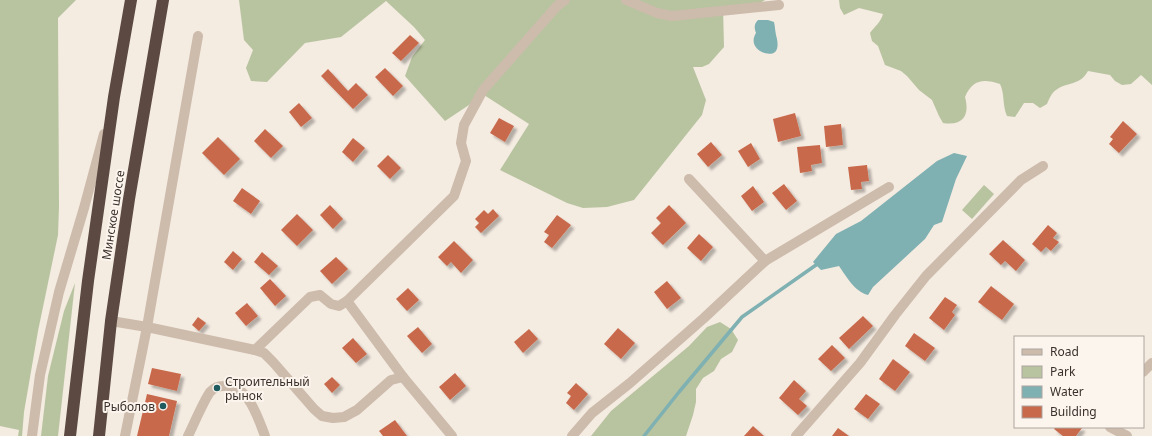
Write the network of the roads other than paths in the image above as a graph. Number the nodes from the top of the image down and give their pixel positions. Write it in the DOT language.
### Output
graph roads {
  1 [pos="131,0"];
  2 [pos="163,0"];
  3 [pos="565,0"];
  4 [pos="626,0"];
  5 [pos="779,5"];
  6 [pos="198,36"];
  7 [pos="114,97"];
  8 [pos="1043,166"];
  9 [pos="689,179"];
  10 [pos="888,187"];
  11 [pos="765,261"];
  12 [pos="347,301"];
  13 [pos="111,321"];
  14 [pos="147,327"];
  15 [pos="255,350"];
  16 [pos="1152,363"];
  17 [pos="1144,371"];
  18 [pos="403,377"];
  19 [pos="1112,428"];
  20 [pos="32,436"];
  21 [pos="70,436"];
  22 [pos="99,436"];
  23 [pos="125,436"];
  24 [pos="188,436"];
  25 [pos="265,436"];
  26 [pos="452,436"];
  27 [pos="572,436"];
  28 [pos="796,436"];
  29 [pos="1127,436"];
  1 -- 7 [label="highway, Минское шоссе"];
  2 -- 13 [label="highway, Минское шоссе"];
  3 -- 12 [label="street"];
  4 -- 5 [label="street"];
  6 -- 14 [label="street"];
  7 -- 20 [label="street"];
  7 -- 21 [label="highway, Минское шоссе"];
  8 -- 28 [label="street"];
  9 -- 11 [label="street"];
  10 -- 11 [label="street"];
  11 -- 27 [label="street"];
  12 -- 15 [label="street"];
  12 -- 18 [label="street"];
  13 -- 14 [label="street"];
  13 -- 22 [label="highway, Минское шоссе"];
  14 -- 15 [label="street"];
  14 -- 23 [label="street"];
  15 -- 18 [label="street"];
  16 -- 17 [label="street"];
  18 -- 26 [label="street"];
  19 -- 29 [label="street"];
  24 -- 25 [label="street"];
}
